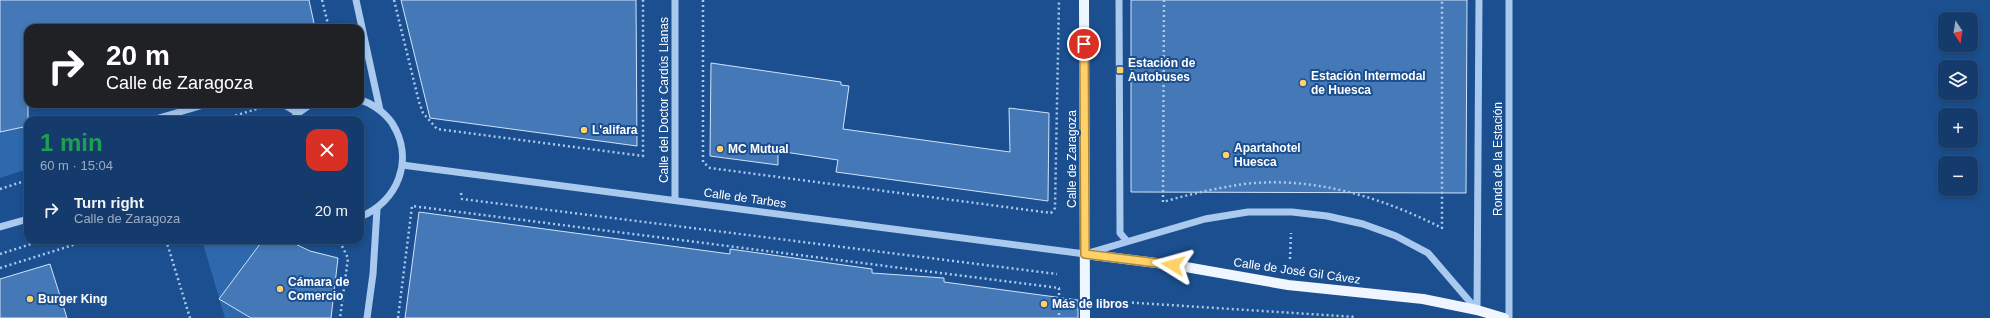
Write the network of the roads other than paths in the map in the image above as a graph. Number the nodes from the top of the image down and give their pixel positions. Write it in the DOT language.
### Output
graph roads {
  1 [pos="356,0"];
  2 [pos="675,0"];
  3 [pos="1084,0"];
  4 [pos="1119,0"];
  5 [pos="1479,0"];
  6 [pos="1509,0"];
  7 [pos="361,24"];
  8 [pos="364,37"];
  9 [pos="364,102"];
  10 [pos="194,108"];
  11 [pos="290,108"];
  12 [pos="305,108"];
  13 [pos="380,110"];
  14 [pos="298,113"];
  15 [pos="166,116"];
  16 [pos="295,116"];
  17 [pos="402,165"];
  18 [pos="675,199"];
  19 [pos="376,209"];
  20 [pos="364,215"];
  21 [pos="24,220"];
  22 [pos="0,227"];
  23 [pos="1126,240"];
  24 [pos="1085,254"];
  25 [pos="1477,310"];
  26 [pos="367,318"];
  27 [pos="1085,318"];
  28 [pos="1504,318"];
  29 [pos="1509,318"];
  1 -- 7 [label="street"];
  2 -- 18 [label="street, Calle del Doctor Cardús Llanas"];
  3 -- 24 [label="main road, Calle de Zaragoza"];
  4 -- 23 [label="street"];
  5 -- 25 [label="street"];
  6 -- 29 [label="street, Ronda de la Estación"];
  8 -- 13 [label="street"];
  9 -- 13 [label="street"];
  10 -- 15 [label="street"];
  11 -- 14 [label="street"];
  12 -- 14 [label="street"];
  13 -- 17 [label="street"];
  14 -- 16 [label="street"];
  17 -- 18 [label="street, Calle de Tarbes"];
  17 -- 19 [label="street"];
  18 -- 24 [label="street, Calle de Tarbes"];
  19 -- 20 [label="street"];
  19 -- 26 [label="street"];
  21 -- 22 [label="street"];
  23 -- 24 [label="street"];
  23 -- 25 [label="street"];
  24 -- 25 [label="main road, Calle de José Gil Cávez"];
  24 -- 27 [label="main road, Calle de Zaragoza"];
  25 -- 28 [label="main road, Calle de José Gil Cávez"];
}
